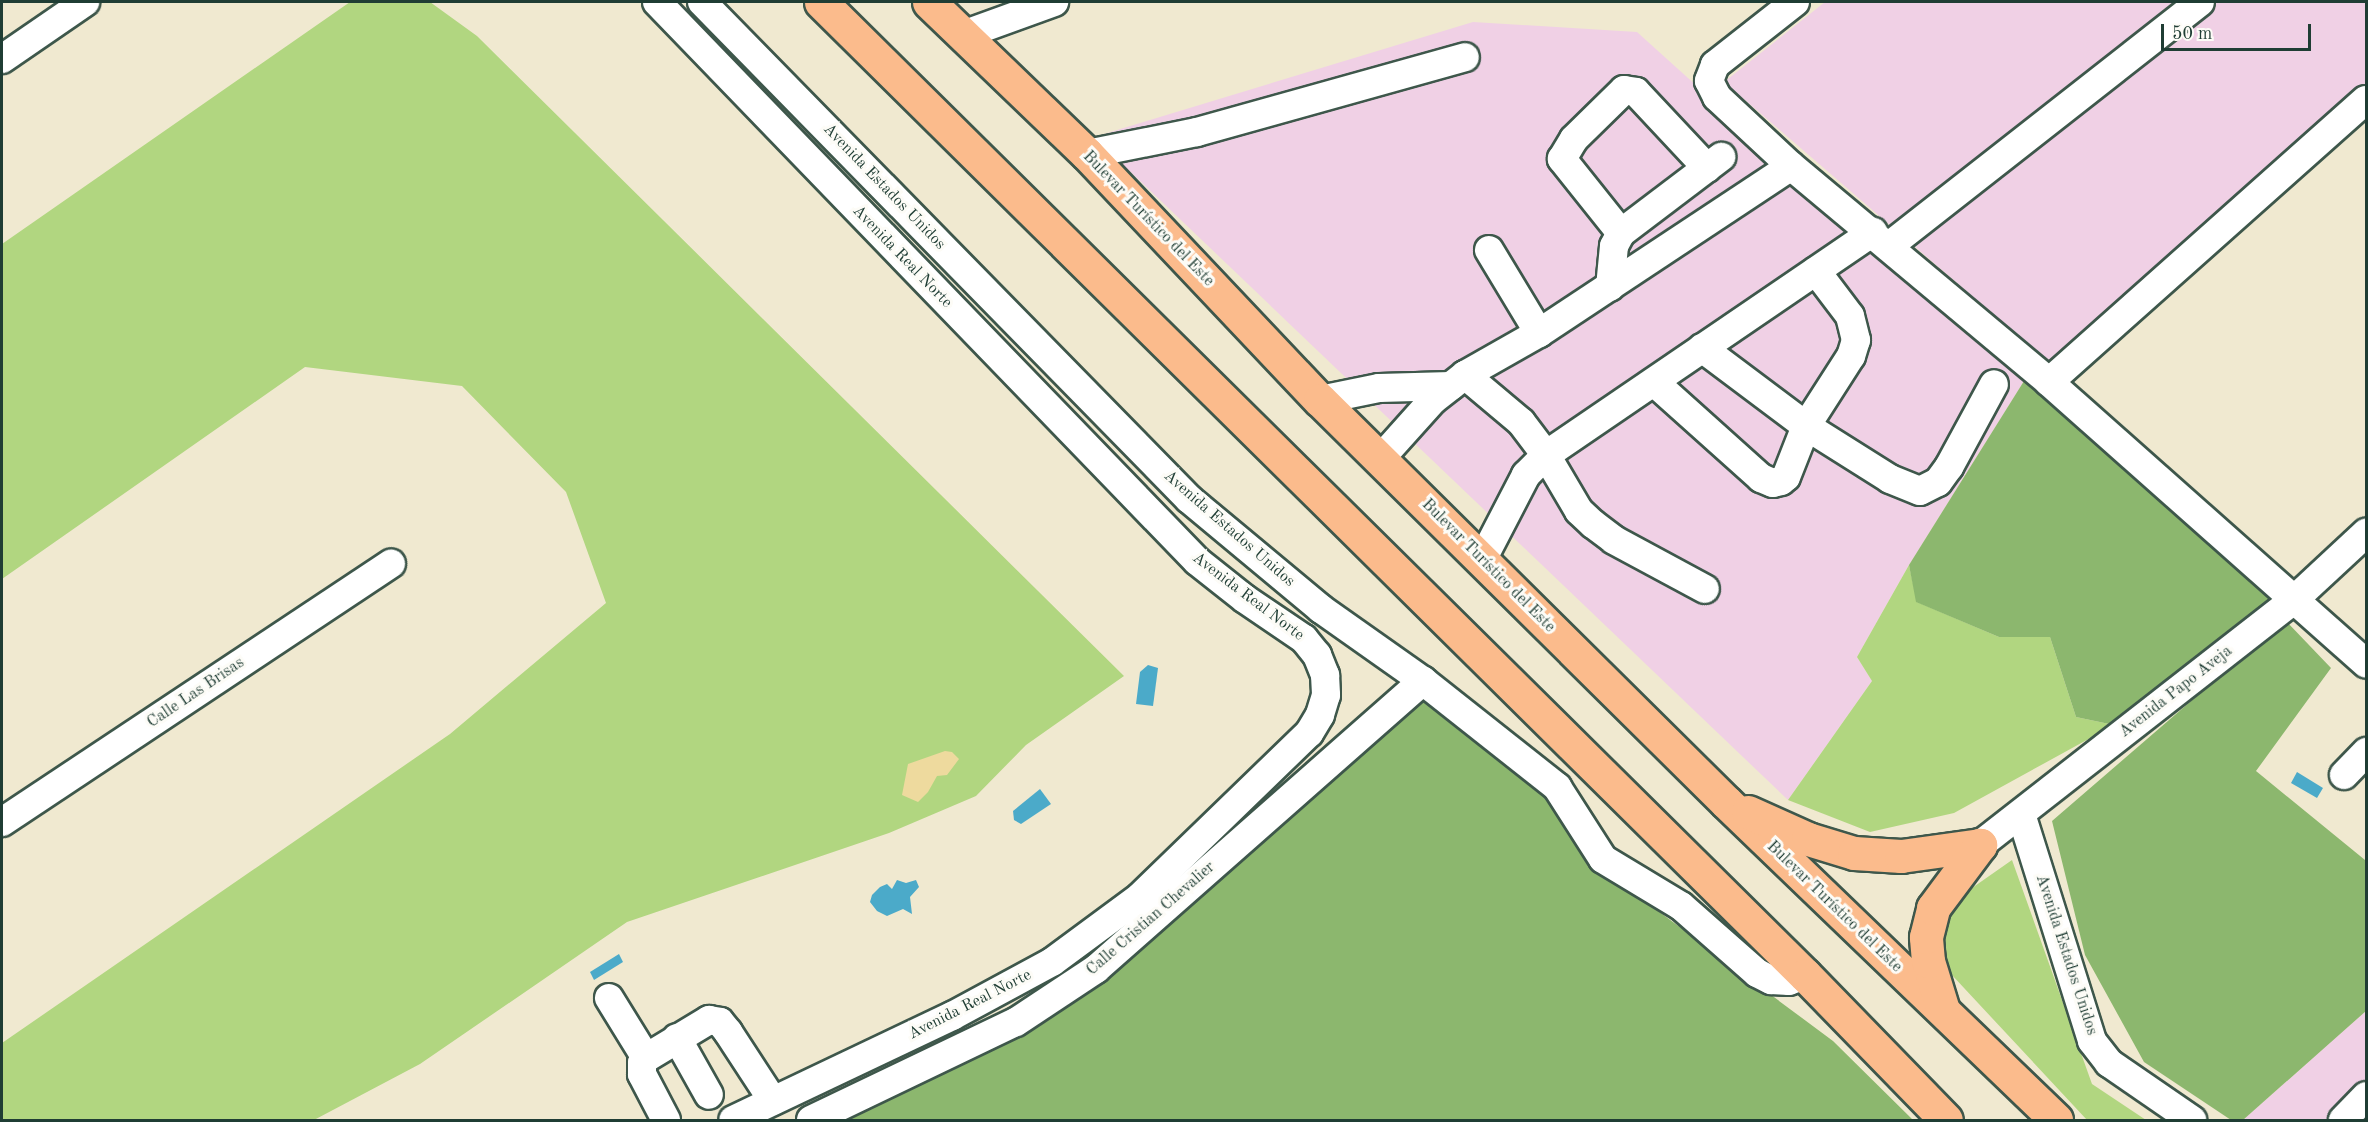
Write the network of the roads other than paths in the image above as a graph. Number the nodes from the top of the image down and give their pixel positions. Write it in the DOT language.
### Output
graph roads {
  1 [pos="85,2"];
  2 [pos="657,2"];
  3 [pos="702,2"];
  4 [pos="821,2"];
  5 [pos="929,2"];
  6 [pos="1054,2"];
  7 [pos="1795,2"];
  8 [pos="2200,2"];
  9 [pos="963,35"];
  10 [pos="1465,57"];
  11 [pos="2,59"];
  12 [pos="2367,100"];
  13 [pos="1087,154"];
  14 [pos="1791,166"];
  15 [pos="1621,233"];
  16 [pos="1881,239"];
  17 [pos="1489,250"];
  18 [pos="1816,271"];
  19 [pos="1610,287"];
  20 [pos="1539,333"];
  21 [pos="1702,348"];
  22 [pos="1458,381"];
  23 [pos="1654,382"];
  24 [pos="2049,382"];
  25 [pos="1994,384"];
  26 [pos="1320,400"];
  27 [pos="1806,426"];
  28 [pos="1546,455"];
  29 [pos="1380,459"];
  30 [pos="2367,533"];
  31 [pos="1482,560"];
  32 [pos="391,564"];
  33 [pos="1705,589"];
  34 [pos="2296,598"];
  35 [pos="2367,663"];
  36 [pos="1423,681"];
  37 [pos="2367,752"];
  38 [pos="2344,775"];
  39 [pos="1726,802"];
  40 [pos="2021,814"];
  41 [pos="2,822"];
  42 [pos="1980,845"];
  43 [pos="1805,975"];
  44 [pos="609,998"];
  45 [pos="1944,1012"];
  46 [pos="677,1038"];
  47 [pos="646,1058"];
  48 [pos="709,1095"];
  49 [pos="2367,1096"];
  50 [pos="773,1101"];
  51 [pos="666,1120"];
  52 [pos="733,1120"];
  53 [pos="811,1120"];
  54 [pos="1946,1120"];
  55 [pos="2056,1120"];
  56 [pos="2192,1120"];
  57 [pos="2343,1120"];
  1 -- 11 [label="street"];
  2 -- 50 [label="street, Avenida Real Norte"];
  3 -- 36 [label="street, Avenida Estados Unidos"];
  4 -- 43 [label="highway"];
  5 -- 9 [label="highway, Bulevar Turístico del Este"];
  6 -- 9 [label="street"];
  7 -- 14 [label="street"];
  8 -- 16 [label="street"];
  9 -- 13 [label="highway, Bulevar Turístico del Este"];
  10 -- 13 [label="street"];
  12 -- 24 [label="street"];
  13 -- 26 [label="highway, Bulevar Turístico del Este"];
  14 -- 16 [label="street"];
  14 -- 19 [label="street"];
  15 -- 15 [label="street"];
  15 -- 19 [label="street"];
  16 -- 18 [label="street"];
  16 -- 24 [label="street"];
  17 -- 20 [label="street"];
  18 -- 21 [label="street"];
  18 -- 27 [label="street"];
  19 -- 20 [label="street"];
  20 -- 22 [label="street"];
  21 -- 23 [label="street"];
  21 -- 27 [label="street"];
  22 -- 26 [label="street"];
  22 -- 28 [label="street"];
  22 -- 29 [label="street"];
  23 -- 27 [label="street"];
  23 -- 28 [label="street"];
  24 -- 34 [label="street"];
  25 -- 27 [label="street"];
  26 -- 29 [label="highway, Bulevar Turístico del Este"];
  28 -- 31 [label="street"];
  28 -- 33 [label="street"];
  29 -- 31 [label="highway, Bulevar Turístico del Este"];
  30 -- 34 [label="street, Avenida Papo Aveja"];
  31 -- 39 [label="highway, Bulevar Turístico del Este"];
  32 -- 41 [label="street, Calle Las Brisas"];
  34 -- 35 [label="street"];
  34 -- 40 [label="street, Avenida Papo Aveja"];
  36 -- 43 [label="street, Avenida Estados Unidos"];
  36 -- 53 [label="street, Calle Cristian Chevalier"];
  37 -- 38 [label="street"];
  39 -- 42 [label="highway"];
  39 -- 45 [label="highway, Bulevar Turístico del Este"];
  40 -- 42 [label="street, Avenida Papo Aveja"];
  40 -- 56 [label="street, Avenida Estados Unidos"];
  42 -- 45 [label="highway"];
  43 -- 54 [label="highway"];
  44 -- 47 [label="street"];
  45 -- 55 [label="highway, Bulevar Turístico del Este"];
  46 -- 47 [label="street"];
  46 -- 48 [label="street"];
  46 -- 50 [label="street"];
  47 -- 51 [label="street"];
  49 -- 57 [label="street"];
  50 -- 52 [label="street, Avenida Real Norte"];
}
